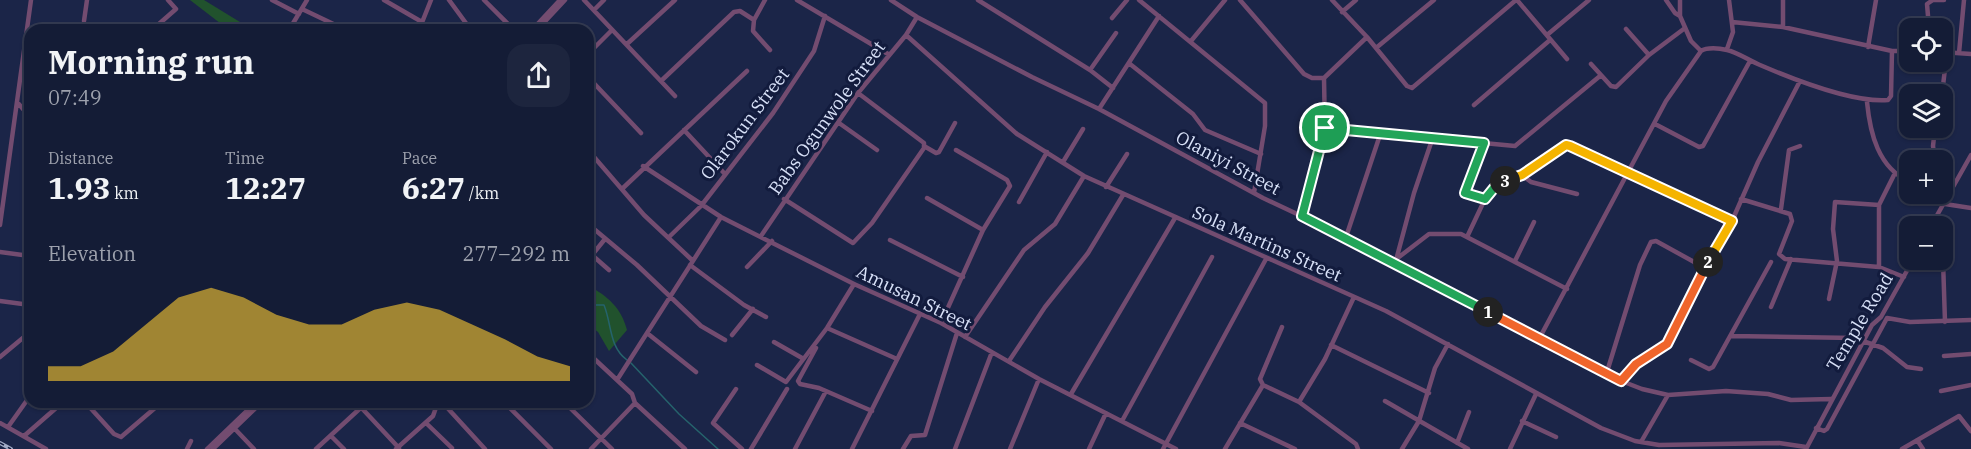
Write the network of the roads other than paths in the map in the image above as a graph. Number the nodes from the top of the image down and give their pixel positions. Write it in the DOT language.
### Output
graph roads {
  1 [pos="31,0"];
  2 [pos="87,0"];
  3 [pos="168,0"];
  4 [pos="272,0"];
  5 [pos="307,0"];
  6 [pos="384,0"];
  7 [pos="430,0"];
  8 [pos="449,0"];
  9 [pos="484,0"];
  10 [pos="561,0"];
  11 [pos="566,0"];
  12 [pos="584,0"];
  13 [pos="604,0"];
  14 [pos="675,0"];
  15 [pos="765,0"];
  16 [pos="797,0"];
  17 [pos="891,0"];
  18 [pos="978,0"];
  19 [pos="1127,0"];
  20 [pos="1139,0"];
  21 [pos="1225,0"];
  22 [pos="1240,0"];
  23 [pos="1332,0"];
  24 [pos="1356,0"];
  25 [pos="1434,0"];
  26 [pos="1517,0"];
  27 [pos="1589,0"];
  28 [pos="1666,0"];
  29 [pos="1680,0"];
  30 [pos="1729,0"];
  31 [pos="1783,0"];
  32 [pos="1876,0"];
  33 [pos="1944,0"];
  34 [pos="1956,0"];
  35 [pos="1964,0"];
  36 [pos="594,10"];
  37 [pos="300,11"];
  38 [pos="1342,12"];
  39 [pos="825,16"];
  40 [pos="1159,16"];
  41 [pos="1680,16"];
  42 [pos="917,17"];
  43 [pos="1112,18"];
  44 [pos="1928,18"];
  45 [pos="754,20"];
  46 [pos="84,21"];
  47 [pos="422,22"];
  48 [pos="1732,22"];
  49 [pos="28,24"];
  50 [pos="159,24"];
  51 [pos="292,24"];
  52 [pos="331,24"];
  53 [pos="467,24"];
  54 [pos="508,24"];
  55 [pos="538,24"];
  56 [pos="543,24"];
  57 [pos="1783,27"];
  58 [pos="1685,28"];
  59 [pos="1626,29"];
  60 [pos="612,30"];
  61 [pos="1116,33"];
  62 [pos="906,35"];
  63 [pos="1367,37"];
  64 [pos="1548,37"];
  65 [pos="1191,41"];
  66 [pos="627,44"];
  67 [pos="1868,47"];
  68 [pos="594,48"];
  69 [pos="1376,48"];
  70 [pos="1726,49"];
  71 [pos="770,50"];
  72 [pos="1703,50"];
  73 [pos="24,51"];
  74 [pos="1892,51"];
  75 [pos="1899,51"];
  76 [pos="1953,53"];
  77 [pos="1959,53"];
  78 [pos="888,54"];
  79 [pos="1971,54"];
  80 [pos="1649,55"];
  81 [pos="1566,59"];
  82 [pos="1750,61"];
  83 [pos="1130,64"];
  84 [pos="1591,64"];
  85 [pos="1090,70"];
  86 [pos="747,71"];
  87 [pos="1600,76"];
  88 [pos="1324,78"];
  89 [pos="662,81"];
  90 [pos="1800,81"];
  91 [pos="594,83"];
  92 [pos="1113,88"];
  93 [pos="858,93"];
  94 [pos="675,96"];
  95 [pos="17,102"];
  96 [pos="1867,102"];
  97 [pos="1474,105"];
  98 [pos="1099,109"];
  99 [pos="24,110"];
  100 [pos="839,123"];
  101 [pos="955,123"];
  102 [pos="1655,124"];
  103 [pos="1325,128"];
  104 [pos="1083,129"];
  105 [pos="684,130"];
  106 [pos="641,132"];
  107 [pos="1381,132"];
  108 [pos="1434,137"];
  109 [pos="1484,143"];
  110 [pos="924,146"];
  111 [pos="1800,146"];
  112 [pos="876,150"];
  113 [pos="956,150"];
  114 [pos="1047,152"];
  115 [pos="1127,154"];
  116 [pos="1262,154"];
  117 [pos="1971,155"];
  118 [pos="594,159"];
  119 [pos="1063,162"];
  120 [pos="643,166"];
  121 [pos="1630,172"];
  122 [pos="724,173"];
  123 [pos="1522,175"];
  124 [pos="1894,175"];
  125 [pos="1084,176"];
  126 [pos="1899,177"];
  127 [pos="1106,187"];
  128 [pos="623,188"];
  129 [pos="1953,189"];
  130 [pos="1254,193"];
  131 [pos="2,194"];
  132 [pos="1577,194"];
  133 [pos="1123,195"];
  134 [pos="927,198"];
  135 [pos="784,199"];
  136 [pos="1485,199"];
  137 [pos="1741,199"];
  138 [pos="1019,202"];
  139 [pos="1945,204"];
  140 [pos="1879,205"];
  141 [pos="701,206"];
  142 [pos="1971,208"];
  143 [pos="1781,209"];
  144 [pos="1302,216"];
  145 [pos="1937,216"];
  146 [pos="721,217"];
  147 [pos="1175,218"];
  148 [pos="1732,221"];
  149 [pos="1534,222"];
  150 [pos="0,225"];
  151 [pos="983,230"];
  152 [pos="594,231"];
  153 [pos="761,236"];
  154 [pos="669,237"];
  155 [pos="1346,237"];
  156 [pos="1467,237"];
  157 [pos="606,239"];
  158 [pos="890,240"];
  159 [pos="772,241"];
  160 [pos="0,252"];
  161 [pos="594,253"];
  162 [pos="24,255"];
  163 [pos="594,257"];
  164 [pos="1399,257"];
  165 [pos="1212,258"];
  166 [pos="1266,259"];
  167 [pos="1791,259"];
  168 [pos="1515,261"];
  169 [pos="1837,261"];
  170 [pos="1771,262"];
  171 [pos="691,263"];
  172 [pos="1395,264"];
  173 [pos="747,267"];
  174 [pos="1879,267"];
  175 [pos="1705,268"];
  176 [pos="609,270"];
  177 [pos="1908,270"];
  178 [pos="1943,270"];
  179 [pos="963,277"];
  180 [pos="1904,277"];
  181 [pos="854,284"];
  182 [pos="1567,290"];
  183 [pos="670,296"];
  184 [pos="1354,297"];
  185 [pos="1829,299"];
  186 [pos="0,301"];
  187 [pos="24,304"];
  188 [pos="1771,307"];
  189 [pos="753,309"];
  190 [pos="920,314"];
  191 [pos="766,317"];
  192 [pos="1884,318"];
  193 [pos="1971,321"];
  194 [pos="1945,322"];
  195 [pos="941,323"];
  196 [pos="1281,327"];
  197 [pos="827,328"];
  198 [pos="648,333"];
  199 [pos="957,333"];
  200 [pos="732,335"];
  201 [pos="1731,336"];
  202 [pos="24,337"];
  203 [pos="965,337"];
  204 [pos="1539,339"];
  205 [pos="725,340"];
  206 [pos="774,342"];
  207 [pos="1863,342"];
  208 [pos="1872,343"];
  209 [pos="1448,344"];
  210 [pos="1331,345"];
  211 [pos="816,348"];
  212 [pos="992,352"];
  213 [pos="1971,354"];
  214 [pos="1944,356"];
  215 [pos="0,357"];
  216 [pos="802,358"];
  217 [pos="594,359"];
  218 [pos="897,359"];
  219 [pos="1691,360"];
  220 [pos="1009,361"];
  221 [pos="757,365"];
  222 [pos="1921,369"];
  223 [pos="696,372"];
  224 [pos="1606,375"];
  225 [pos="617,380"];
  226 [pos="1040,380"];
  227 [pos="1621,381"];
  228 [pos="1263,385"];
  229 [pos="1971,385"];
  230 [pos="736,389"];
  231 [pos="788,389"];
  232 [pos="826,391"];
  233 [pos="1941,391"];
  234 [pos="1429,393"];
  235 [pos="1071,394"];
  236 [pos="1536,394"];
  237 [pos="1668,395"];
  238 [pos="1831,399"];
  239 [pos="1385,401"];
  240 [pos="1299,402"];
  241 [pos="635,403"];
  242 [pos="24,404"];
  243 [pos="56,408"];
  244 [pos="90,408"];
  245 [pos="155,408"];
  246 [pos="250,408"];
  247 [pos="256,408"];
  248 [pos="362,408"];
  249 [pos="437,408"];
  250 [pos="447,408"];
  251 [pos="510,408"];
  252 [pos="570,408"];
  253 [pos="872,411"];
  254 [pos="1470,412"];
  255 [pos="1106,413"];
  256 [pos="1122,421"];
  257 [pos="1419,421"];
  258 [pos="1522,421"];
  259 [pos="0,423"];
  260 [pos="426,423"];
  261 [pos="1240,423"];
  262 [pos="8,427"];
  263 [pos="1816,428"];
  264 [pos="235,429"];
  265 [pos="1971,431"];
  266 [pos="24,436"];
  267 [pos="332,436"];
  268 [pos="1556,436"];
  269 [pos="601,438"];
  270 [pos="1917,440"];
  271 [pos="191,441"];
  272 [pos="1641,442"];
  273 [pos="1457,443"];
  274 [pos="1165,446"];
  275 [pos="398,448"];
  276 [pos="452,448"];
  277 [pos="1806,448"];
  278 [pos="46,449"];
  279 [pos="187,449"];
  280 [pos="207,449"];
  281 [pos="213,449"];
  282 [pos="254,449"];
  283 [pos="316,449"];
  284 [pos="344,449"];
  285 [pos="485,449"];
  286 [pos="551,449"];
  287 [pos="591,449"];
  288 [pos="612,449"];
  289 [pos="684,449"];
  290 [pos="741,449"];
  291 [pos="751,449"];
  292 [pos="795,449"];
  293 [pos="852,449"];
  294 [pos="903,449"];
  295 [pos="955,449"];
  296 [pos="1010,449"];
  297 [pos="1089,449"];
  298 [pos="1176,449"];
  299 [pos="1225,449"];
  300 [pos="1295,449"];
  301 [pos="1358,449"];
  302 [pos="1401,449"];
  303 [pos="1468,449"];
  304 [pos="1509,449"];
  305 [pos="1902,449"];
  306 [pos="1923,449"];
  1 -- 49 [label="street"];
  2 -- 46 [label="street"];
  3 -- 50 [label="street"];
  4 -- 37 [label="street"];
  5 -- 37 [label="street"];
  6 -- 47 [label="street"];
  7 -- 47 [label="street"];
  8 -- 53 [label="street"];
  9 -- 54 [label="street"];
  10 -- 55 [label="street"];
  11 -- 56 [label="street"];
  12 -- 36 [label="street"];
  13 -- 36 [label="street"];
  14 -- 66 [label="street"];
  15 -- 45 [label="street"];
  16 -- 39 [label="street"];
  17 -- 42 [label="street, Olaniyi Street"];
  18 -- 85 [label="street"];
  19 -- 43 [label="street"];
  20 -- 40 [label="street"];
  21 -- 65 [label="street"];
  22 -- 88 [label="street"];
  23 -- 38 [label="street"];
  24 -- 38 [label="street"];
  25 -- 69 [label="street"];
  26 -- 64 [label="street"];
  26 -- 69 [label="street"];
  27 -- 64 [label="street"];
  28 -- 41 [label="street"];
  29 -- 41 [label="street"];
  30 -- 48 [label="street"];
  31 -- 57 [label="street"];
  32 -- 67 [label="street"];
  33 -- 44 [label="street"];
  34 -- 35 [label="street"];
  35 -- 77 [label="street"];
  36 -- 60 [label="street"];
  37 -- 51 [label="street"];
  37 -- 52 [label="street"];
  38 -- 63 [label="street"];
  39 -- 78 [label="street"];
  39 -- 122 [label="street, Olarokun Street"];
  40 -- 65 [label="street"];
  40 -- 83 [label="street"];
  41 -- 58 [label="street"];
  42 -- 62 [label="street, Babs Ogunwole Street"];
  42 -- 98 [label="street, Olaniyi Street"];
  45 -- 71 [label="street"];
  45 -- 89 [label="street"];
  48 -- 57 [label="street"];
  48 -- 70 [label="street"];
  57 -- 67 [label="street"];
  58 -- 72 [label="street"];
  58 -- 80 [label="street"];
  59 -- 80 [label="street"];
  60 -- 66 [label="street"];
  60 -- 68 [label="street"];
  61 -- 85 [label="street"];
  62 -- 78 [label="street, Babs Ogunwole Street"];
  62 -- 114 [label="street, Sola Martins Street"];
  63 -- 69 [label="street"];
  63 -- 88 [label="street"];
  64 -- 81 [label="street"];
  64 -- 97 [label="street"];
  65 -- 116 [label="street"];
  66 -- 89 [label="street"];
  67 -- 74 [label="street"];
  70 -- 72 [label="street"];
  70 -- 82 [label="street"];
  72 -- 102 [label="street"];
  73 -- 95 [label="street"];
  74 -- 75 [label="street"];
  74 -- 96 [label="street"];
  76 -- 77 [label="street"];
  77 -- 79 [label="street"];
  78 -- 93 [label="street, Babs Ogunwole Street"];
  80 -- 87 [label="street"];
  82 -- 90 [label="street"];
  82 -- 102 [label="street"];
  83 -- 92 [label="street"];
  83 -- 116 [label="street"];
  84 -- 87 [label="street"];
  85 -- 92 [label="street"];
  86 -- 105 [label="street"];
  87 -- 109 [label="street"];
  88 -- 103 [label="street"];
  89 -- 94 [label="street"];
  90 -- 96 [label="street"];
  90 -- 137 [label="street"];
  91 -- 106 [label="street"];
  92 -- 98 [label="street"];
  93 -- 100 [label="street, Babs Ogunwole Street"];
  93 -- 110 [label="street"];
  95 -- 99 [label="street"];
  95 -- 131 [label="street"];
  96 -- 124 [label="street"];
  98 -- 130 [label="street, Olaniyi Street"];
  100 -- 112 [label="street"];
  100 -- 135 [label="street, Babs Ogunwole Street"];
  101 -- 110 [label="street"];
  102 -- 121 [label="street"];
  103 -- 107 [label="street"];
  103 -- 144 [label="street"];
  104 -- 119 [label="street"];
  105 -- 120 [label="street"];
  105 -- 122 [label="street"];
  107 -- 108 [label="street"];
  107 -- 155 [label="street"];
  108 -- 109 [label="street"];
  108 -- 164 [label="street"];
  109 -- 136 [label="street"];
  110 -- 135 [label="street"];
  111 -- 143 [label="street"];
  113 -- 151 [label="street"];
  114 -- 119 [label="street, Sola Martins Street"];
  114 -- 138 [label="street"];
  115 -- 127 [label="street"];
  116 -- 130 [label="street"];
  117 -- 129 [label="street"];
  118 -- 128 [label="street"];
  119 -- 125 [label="street, Sola Martins Street"];
  120 -- 128 [label="street"];
  120 -- 141 [label="street, Amusan Street"];
  121 -- 123 [label="street"];
  121 -- 148 [label="street"];
  121 -- 182 [label="street"];
  122 -- 141 [label="street, Olarokun Street"];
  123 -- 132 [label="street"];
  123 -- 136 [label="street"];
  124 -- 126 [label="street"];
  124 -- 140 [label="street"];
  125 -- 127 [label="street, Sola Martins Street"];
  125 -- 203 [label="street"];
  127 -- 133 [label="street, Sola Martins Street"];
  128 -- 154 [label="street"];
  130 -- 144 [label="street, Olaniyi Street"];
  131 -- 150 [label="street"];
  133 -- 147 [label="street, Sola Martins Street"];
  133 -- 220 [label="street"];
  134 -- 151 [label="street"];
  135 -- 153 [label="street, Babs Ogunwole Street"];
  136 -- 156 [label="street"];
  137 -- 143 [label="street"];
  137 -- 148 [label="street"];
  139 -- 142 [label="street"];
  139 -- 145 [label="street"];
  140 -- 169 [label="street"];
  140 -- 174 [label="street"];
  141 -- 146 [label="street, Amusan Street"];
  141 -- 154 [label="street, Olarokun Street"];
  143 -- 167 [label="street"];
  144 -- 155 [label="street, Olaniyi Street"];
  146 -- 153 [label="street, Amusan Street"];
  146 -- 171 [label="street"];
  147 -- 166 [label="street, Sola Martins Street"];
  147 -- 235 [label="street"];
  148 -- 175 [label="street"];
  149 -- 168 [label="street"];
  151 -- 179 [label="street"];
  152 -- 157 [label="street"];
  153 -- 159 [label="street, Amusan Street"];
  154 -- 171 [label="street"];
  155 -- 172 [label="street, Olaniyi Street"];
  156 -- 164 [label="street"];
  156 -- 168 [label="street"];
  157 -- 161 [label="street"];
  157 -- 183 [label="street"];
  158 -- 179 [label="street"];
  159 -- 173 [label="street"];
  159 -- 181 [label="street, Amusan Street"];
  160 -- 162 [label="street"];
  163 -- 176 [label="street"];
  164 -- 172 [label="street"];
  165 -- 256 [label="street"];
  166 -- 184 [label="street, Sola Martins Street"];
  166 -- 274 [label="street"];
  167 -- 169 [label="street"];
  167 -- 188 [label="street"];
  168 -- 182 [label="street"];
  169 -- 174 [label="street"];
  169 -- 185 [label="street"];
  170 -- 201 [label="street"];
  171 -- 183 [label="street"];
  171 -- 189 [label="street"];
  172 -- 204 [label="street, Olaniyi Street"];
  174 -- 180 [label="street"];
  175 -- 224 [label="street"];
  175 -- 227 [label="street"];
  177 -- 180 [label="street, Temple Road"];
  178 -- 194 [label="street"];
  179 -- 195 [label="street"];
  180 -- 192 [label="street, Temple Road"];
  181 -- 190 [label="street, Amusan Street"];
  181 -- 197 [label="street"];
  182 -- 204 [label="street"];
  183 -- 198 [label="street"];
  183 -- 205 [label="street"];
  184 -- 209 [label="street, Sola Martins Street"];
  184 -- 210 [label="street"];
  186 -- 187 [label="street"];
  189 -- 191 [label="street"];
  189 -- 200 [label="street"];
  190 -- 195 [label="street, Amusan Street"];
  190 -- 218 [label="street"];
  192 -- 194 [label="street"];
  192 -- 207 [label="street, Temple Road"];
  192 -- 208 [label="street"];
  193 -- 194 [label="street"];
  195 -- 199 [label="street, Amusan Street"];
  196 -- 228 [label="street"];
  197 -- 216 [label="street"];
  197 -- 218 [label="street"];
  198 -- 223 [label="street"];
  198 -- 225 [label="street"];
  199 -- 203 [label="street, Amusan Street"];
  199 -- 294 [label="street"];
  201 -- 207 [label="street"];
  201 -- 219 [label="street"];
  202 -- 215 [label="street"];
  203 -- 212 [label="street, Amusan Street"];
  204 -- 224 [label="street, Olaniyi Street"];
  206 -- 216 [label="street"];
  207 -- 208 [label="street"];
  207 -- 238 [label="street, Temple Road"];
  208 -- 222 [label="street"];
  208 -- 263 [label="street"];
  209 -- 234 [label="street"];
  209 -- 236 [label="street, Sola Martins Street"];
  210 -- 234 [label="street"];
  210 -- 240 [label="street"];
  211 -- 232 [label="street"];
  212 -- 220 [label="street, Amusan Street"];
  212 -- 295 [label="street"];
  213 -- 214 [label="street"];
  216 -- 221 [label="street"];
  217 -- 225 [label="street"];
  218 -- 253 [label="street"];
  220 -- 226 [label="street, Amusan Street"];
  224 -- 227 [label="street, Olaniyi Street"];
  225 -- 241 [label="street"];
  226 -- 235 [label="street, Amusan Street"];
  226 -- 296 [label="street"];
  227 -- 237 [label="street, Olaniyi Street"];
  228 -- 240 [label="street"];
  228 -- 261 [label="street"];
  229 -- 233 [label="street"];
  230 -- 290 [label="street"];
  231 -- 291 [label="street"];
  232 -- 253 [label="street"];
  232 -- 292 [label="street"];
  234 -- 257 [label="street"];
  235 -- 255 [label="street, Amusan Street"];
  236 -- 258 [label="street"];
  236 -- 272 [label="street, Sola Martins Street"];
  237 -- 238 [label="street, Olaniyi Street"];
  237 -- 272 [label="street"];
  238 -- 263 [label="street, Temple Road"];
  239 -- 257 [label="street"];
  240 -- 301 [label="street"];
  241 -- 269 [label="street"];
  241 -- 289 [label="street"];
  242 -- 262 [label="street"];
  243 -- 266 [label="street"];
  244 -- 245 [label="street"];
  246 -- 280 [label="street"];
  247 -- 264 [label="street"];
  248 -- 267 [label="street"];
  248 -- 275 [label="street"];
  249 -- 260 [label="street"];
  250 -- 285 [label="street"];
  251 -- 286 [label="street"];
  252 -- 269 [label="street"];
  253 -- 293 [label="street"];
  254 -- 273 [label="street"];
  255 -- 256 [label="street, Amusan Street"];
  255 -- 297 [label="street"];
  256 -- 274 [label="street, Amusan Street"];
  257 -- 273 [label="street"];
  257 -- 302 [label="street"];
  258 -- 268 [label="street"];
  258 -- 304 [label="street"];
  259 -- 262 [label="street"];
  260 -- 275 [label="street"];
  260 -- 276 [label="street"];
  261 -- 299 [label="street"];
  261 -- 300 [label="street"];
  262 -- 266 [label="street"];
  263 -- 277 [label="street, Temple Road"];
  264 -- 281 [label="street"];
  264 -- 282 [label="street"];
  265 -- 270 [label="street"];
  266 -- 278 [label="street"];
  267 -- 283 [label="street"];
  267 -- 284 [label="street"];
  269 -- 287 [label="street"];
  269 -- 288 [label="street"];
  270 -- 305 [label="street"];
  270 -- 306 [label="street"];
  271 -- 279 [label="street"];
  272 -- 277 [label="street, Sola Martins Street"];
  273 -- 303 [label="street"];
  274 -- 298 [label="street, Amusan Street"];
}
